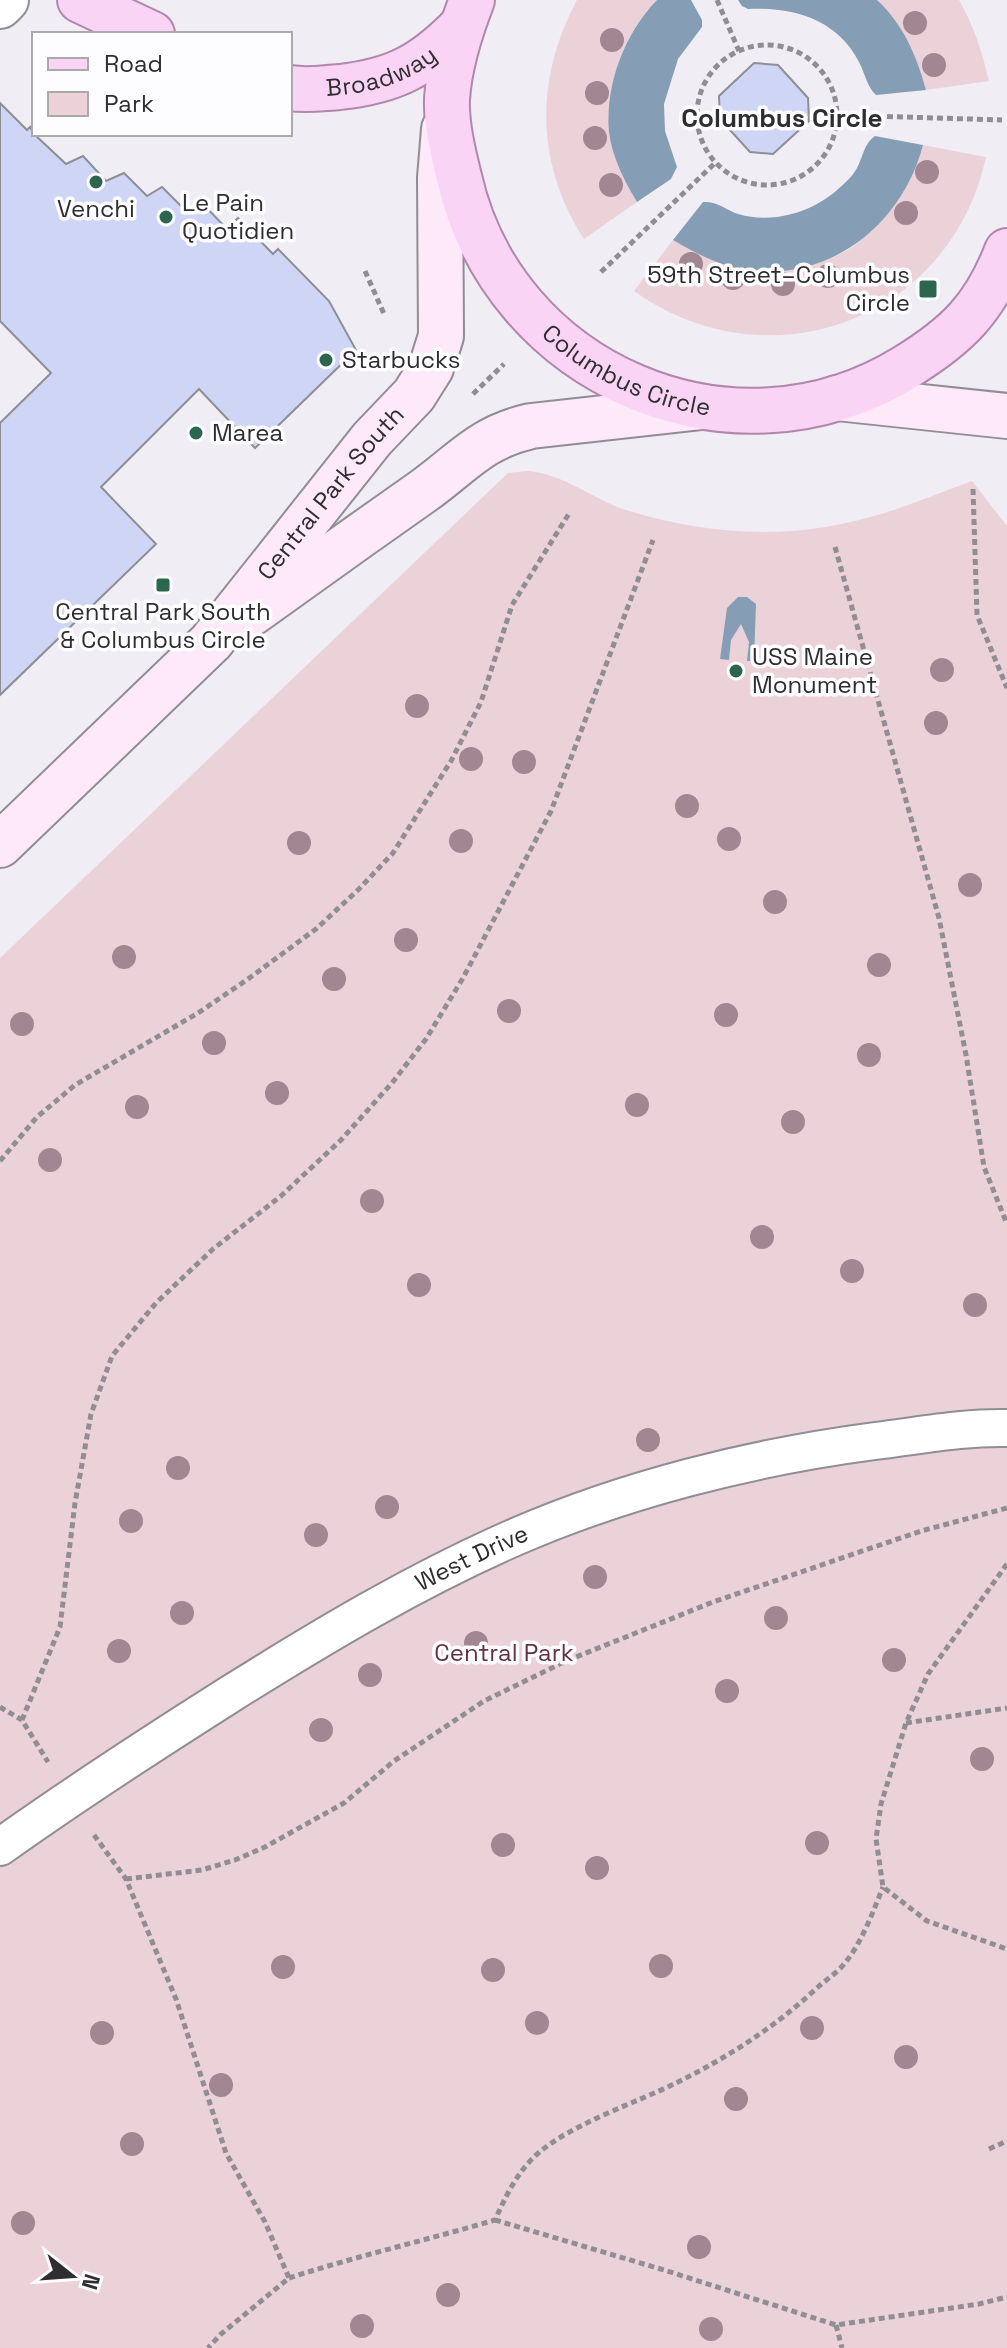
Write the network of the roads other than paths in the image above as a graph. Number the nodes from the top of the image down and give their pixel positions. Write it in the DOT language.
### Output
graph roads {
  1 [pos="6,0"];
  2 [pos="80,0"];
  3 [pos="0,6"];
  4 [pos="467,13"];
  5 [pos="148,32"];
  6 [pos="292,88"];
  7 [pos="447,101"];
  8 [pos="1007,251"];
  9 [pos="992,299"];
  10 [pos="837,398"];
  11 [pos="702,407"];
  12 [pos="1007,416"];
  13 [pos="211,642"];
  14 [pos="0,845"];
  15 [pos="1007,1428"];
  16 [pos="0,1847"];
  1 -- 3 [label="street"];
  2 -- 5 [label="main road"];
  4 -- 6 [label="main road, Broadway"];
  4 -- 7 [label="main road, Columbus Circle"];
  7 -- 11 [label="main road, Columbus Circle"];
  7 -- 13 [label="main road, Central Park South"];
  8 -- 9 [label="main road, Columbus Circle"];
  9 -- 10 [label="main road, Columbus Circle"];
  10 -- 11 [label="main road, Columbus Circle"];
  10 -- 12 [label="main road"];
  11 -- 13 [label="main road, Central Park South"];
  13 -- 14 [label="main road, Central Park South"];
  15 -- 16 [label="street, West Drive"];
}
